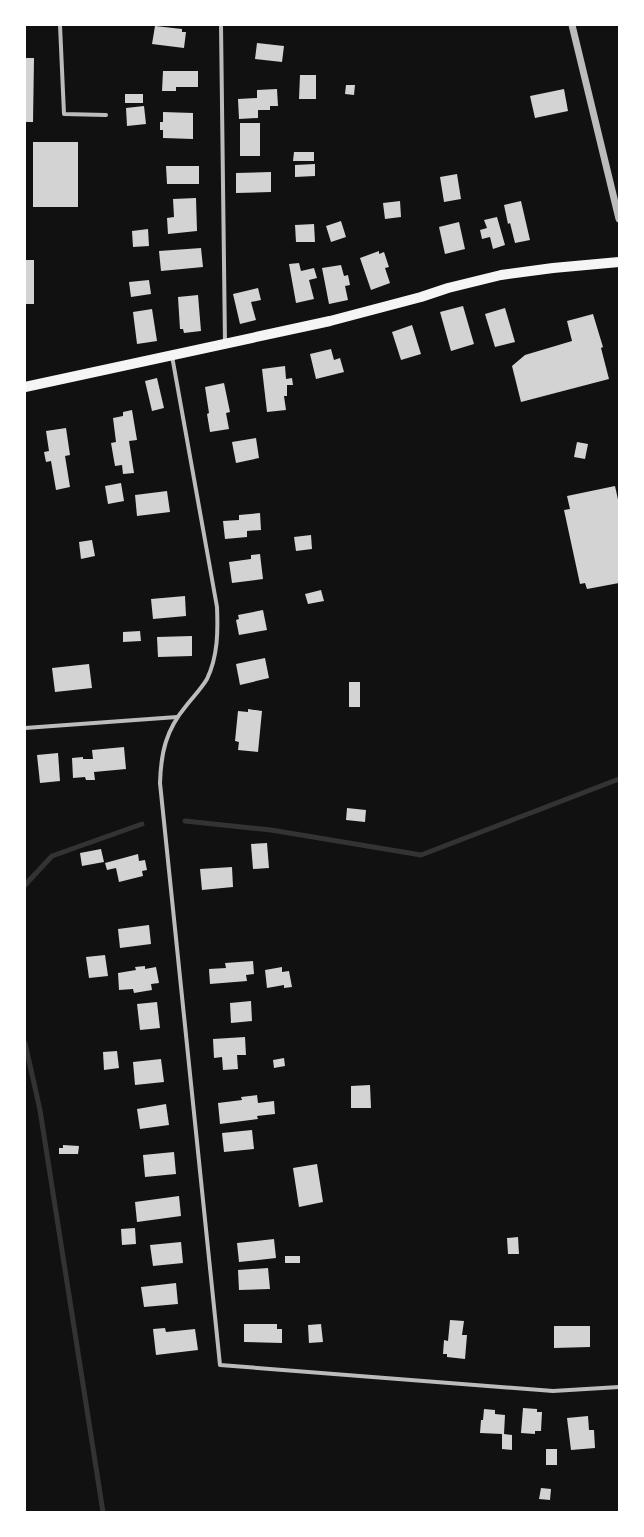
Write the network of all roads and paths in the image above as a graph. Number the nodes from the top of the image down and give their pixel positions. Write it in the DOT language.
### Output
graph roads {
  1 [pos="60,25"];
  2 [pos="221,25"];
  3 [pos="572,25"];
  4 [pos="106,115"];
  5 [pos="619,219"];
  6 [pos="619,262"];
  7 [pos="225,343"];
  8 [pos="172,356"];
  9 [pos="25,387"];
  10 [pos="177,717"];
  11 [pos="25,728"];
  12 [pos="619,1387"];
  1 -- 4 [label="street"];
  2 -- 7 [label="street"];
  3 -- 5 [label="street"];
  6 -- 7 [label="main road"];
  7 -- 8 [label="main road"];
  8 -- 9 [label="main road"];
  8 -- 10 [label="street"];
  10 -- 11 [label="street"];
  10 -- 12 [label="street"];
}
